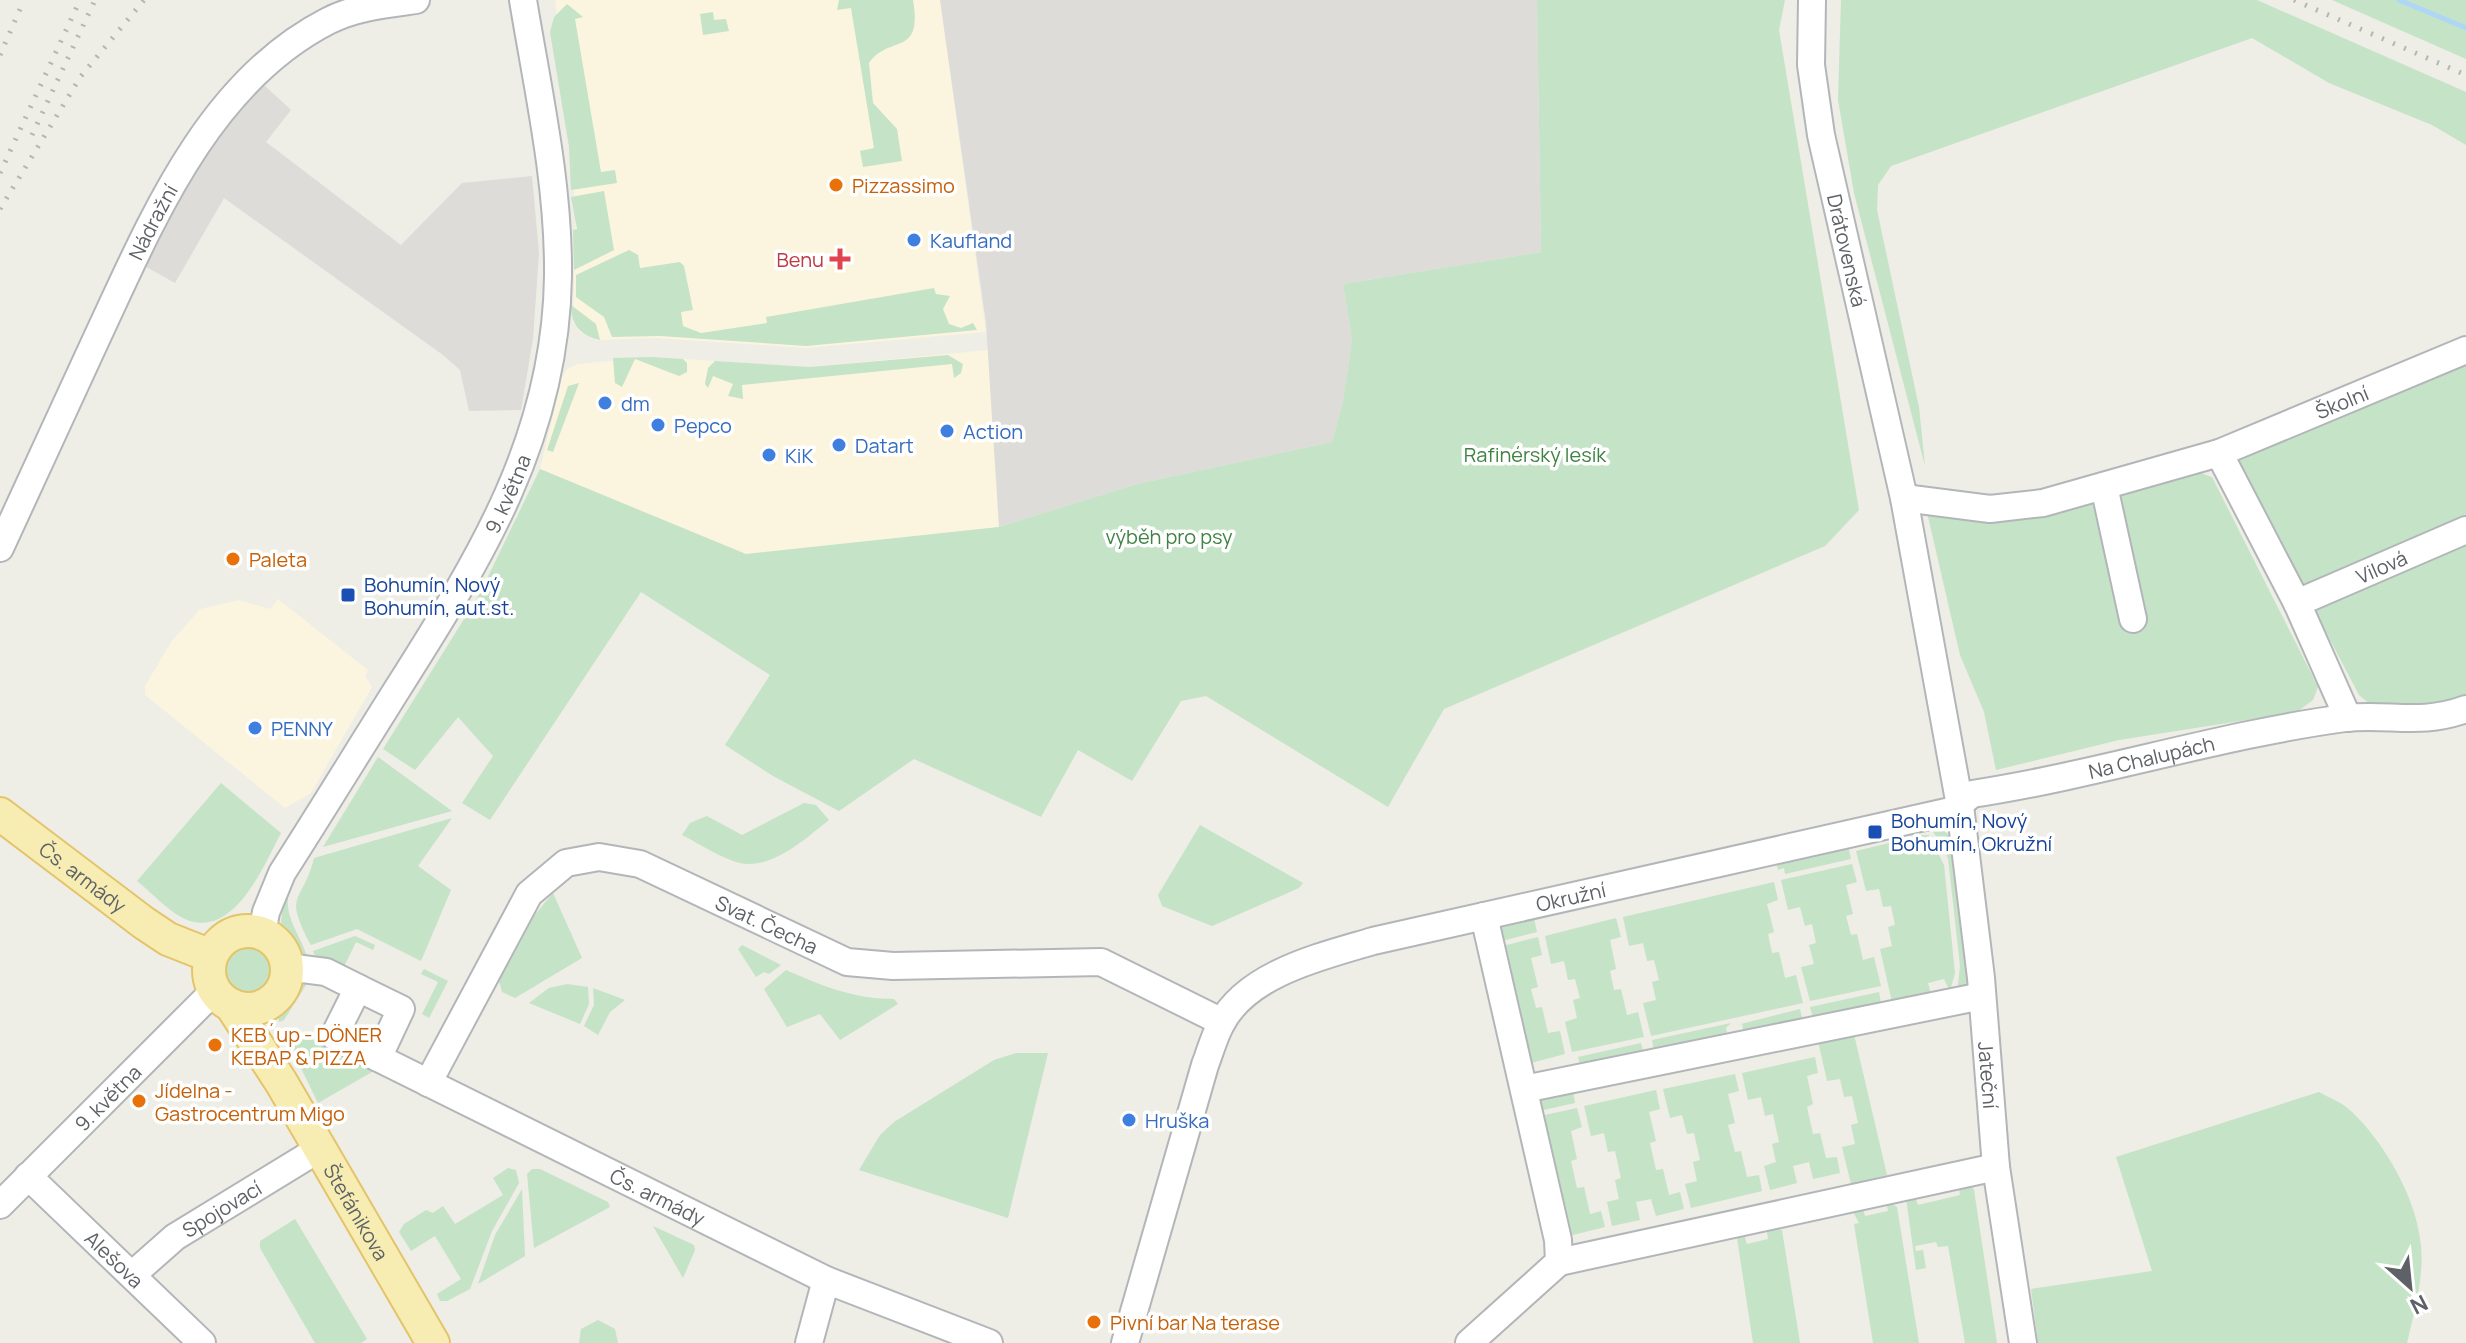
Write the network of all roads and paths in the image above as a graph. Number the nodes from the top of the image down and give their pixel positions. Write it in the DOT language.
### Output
graph roads {
  1 [pos="416,0"];
  2 [pos="523,0"];
  3 [pos="1812,0"];
  4 [pos="2466,350"];
  5 [pos="2219,453"];
  6 [pos="2104,486"];
  7 [pos="1904,498"];
  8 [pos="2466,530"];
  9 [pos="0,548"];
  10 [pos="2297,603"];
  11 [pos="2133,619"];
  12 [pos="2466,709"];
  13 [pos="2348,718"];
  14 [pos="1960,806"];
  15 [pos="0,814"];
  16 [pos="1484,916"];
  17 [pos="262,934"];
  18 [pos="211,956"];
  19 [pos="287,967"];
  20 [pos="358,988"];
  21 [pos="1982,996"];
  22 [pos="222,998"];
  23 [pos="270,1002"];
  24 [pos="1222,1022"];
  25 [pos="378,1058"];
  26 [pos="281,1082"];
  27 [pos="428,1083"];
  28 [pos="1524,1089"];
  29 [pos="319,1149"];
  30 [pos="1996,1167"];
  31 [pos="28,1176"];
  32 [pos="0,1205"];
  33 [pos="1559,1262"];
  34 [pos="132,1275"];
  35 [pos="826,1280"];
  36 [pos="202,1343"];
  37 [pos="433,1343"];
  38 [pos="809,1343"];
  39 [pos="989,1343"];
  40 [pos="1125,1343"];
  41 [pos="1469,1343"];
  42 [pos="2023,1343"];
  1 -- 9 [label="street, Nádražní"];
  2 -- 17 [label="street, 9. května"];
  3 -- 7 [label="street, Drátovenská"];
  4 -- 5 [label="street, Školní"];
  5 -- 6 [label="street, Školní"];
  5 -- 10 [label="street"];
  6 -- 7 [label="street, Školní"];
  6 -- 11 [label="street"];
  7 -- 14 [label="street"];
  8 -- 10 [label="street, Vilová"];
  10 -- 13 [label="street"];
  12 -- 13 [label="street, Na Chalupách"];
  13 -- 14 [label="street, Na Chalupách"];
  14 -- 16 [label="street, Okružní"];
  14 -- 21 [label="street, Jateční"];
  15 -- 18 [label="main road, Čs. armády"];
  16 -- 24 [label="street, Okružní"];
  16 -- 28 [label="street"];
  17 -- 18 [label="main road"];
  17 -- 19 [label="main road"];
  18 -- 22 [label="main road"];
  19 -- 20 [label="street"];
  19 -- 23 [label="main road"];
  20 -- 25 [label="street"];
  20 -- 25 [label="street, Čs. armády"];
  21 -- 28 [label="street"];
  21 -- 30 [label="street, Jateční"];
  22 -- 23 [label="main road"];
  22 -- 26 [label="main road, Štefánikova"];
  22 -- 31 [label="street, 9. května"];
  23 -- 26 [label="main road, Štefánikova"];
  24 -- 27 [label="street, Svat. Čecha"];
  24 -- 40 [label="street, Okružní"];
  25 -- 27 [label="street, Čs. armády"];
  26 -- 29 [label="main road, Štefánikova"];
  27 -- 35 [label="street, Čs. armády"];
  28 -- 33 [label="street"];
  29 -- 34 [label="street, Spojovací"];
  29 -- 37 [label="main road, Štefánikova"];
  30 -- 33 [label="street"];
  30 -- 42 [label="street, Jateční"];
  31 -- 32 [label="street, 9. května"];
  31 -- 34 [label="street, Alešova"];
  33 -- 41 [label="street"];
  34 -- 36 [label="street, Alešova"];
  35 -- 38 [label="street"];
  35 -- 39 [label="street, Čs. armády"];
}
